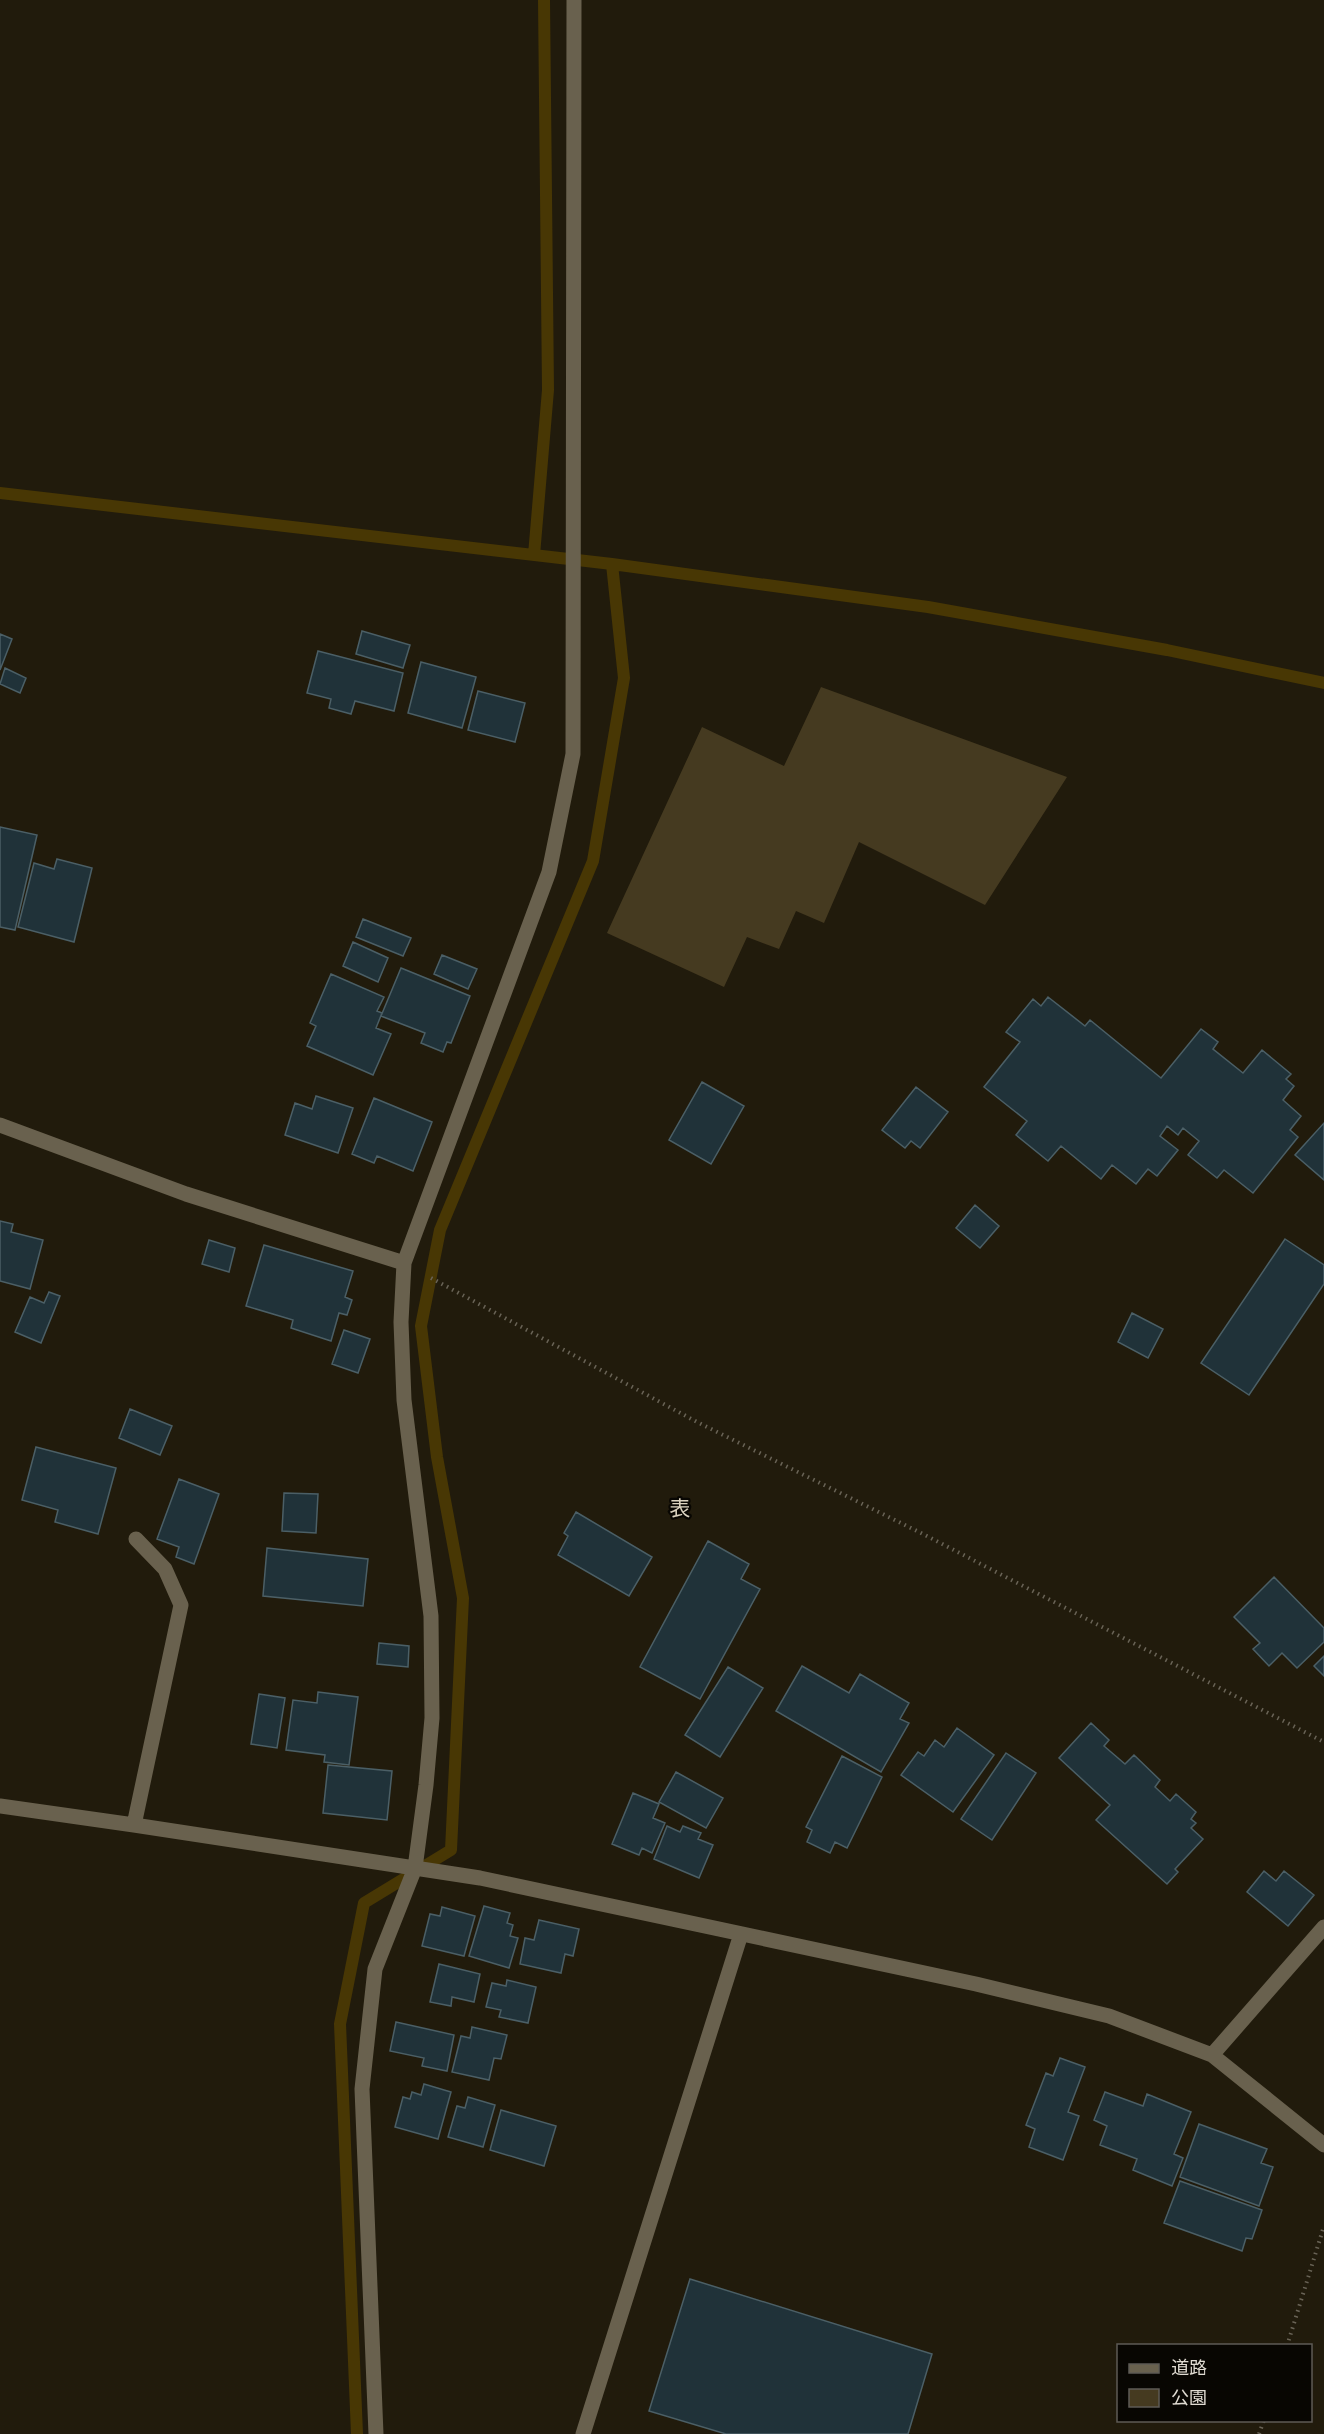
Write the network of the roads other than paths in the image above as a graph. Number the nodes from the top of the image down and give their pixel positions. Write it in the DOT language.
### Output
graph roads {
  1 [pos="574,0"];
  2 [pos="0,1125"];
  3 [pos="404,1263"];
  4 [pos="136,1539"];
  5 [pos="0,1806"];
  6 [pos="134,1824"];
  7 [pos="415,1868"];
  8 [pos="1324,1927"];
  9 [pos="741,1934"];
  10 [pos="1212,2055"];
  11 [pos="1324,2145"];
  12 [pos="376,2434"];
  13 [pos="583,2434"];
  1 -- 3 [label="street"];
  2 -- 3 [label="street"];
  3 -- 7 [label="street"];
  4 -- 6 [label="street"];
  5 -- 6 [label="street"];
  6 -- 7 [label="street"];
  7 -- 9 [label="street"];
  7 -- 12 [label="street"];
  8 -- 10 [label="street"];
  9 -- 10 [label="street"];
  9 -- 13 [label="street"];
  10 -- 11 [label="street"];
}
